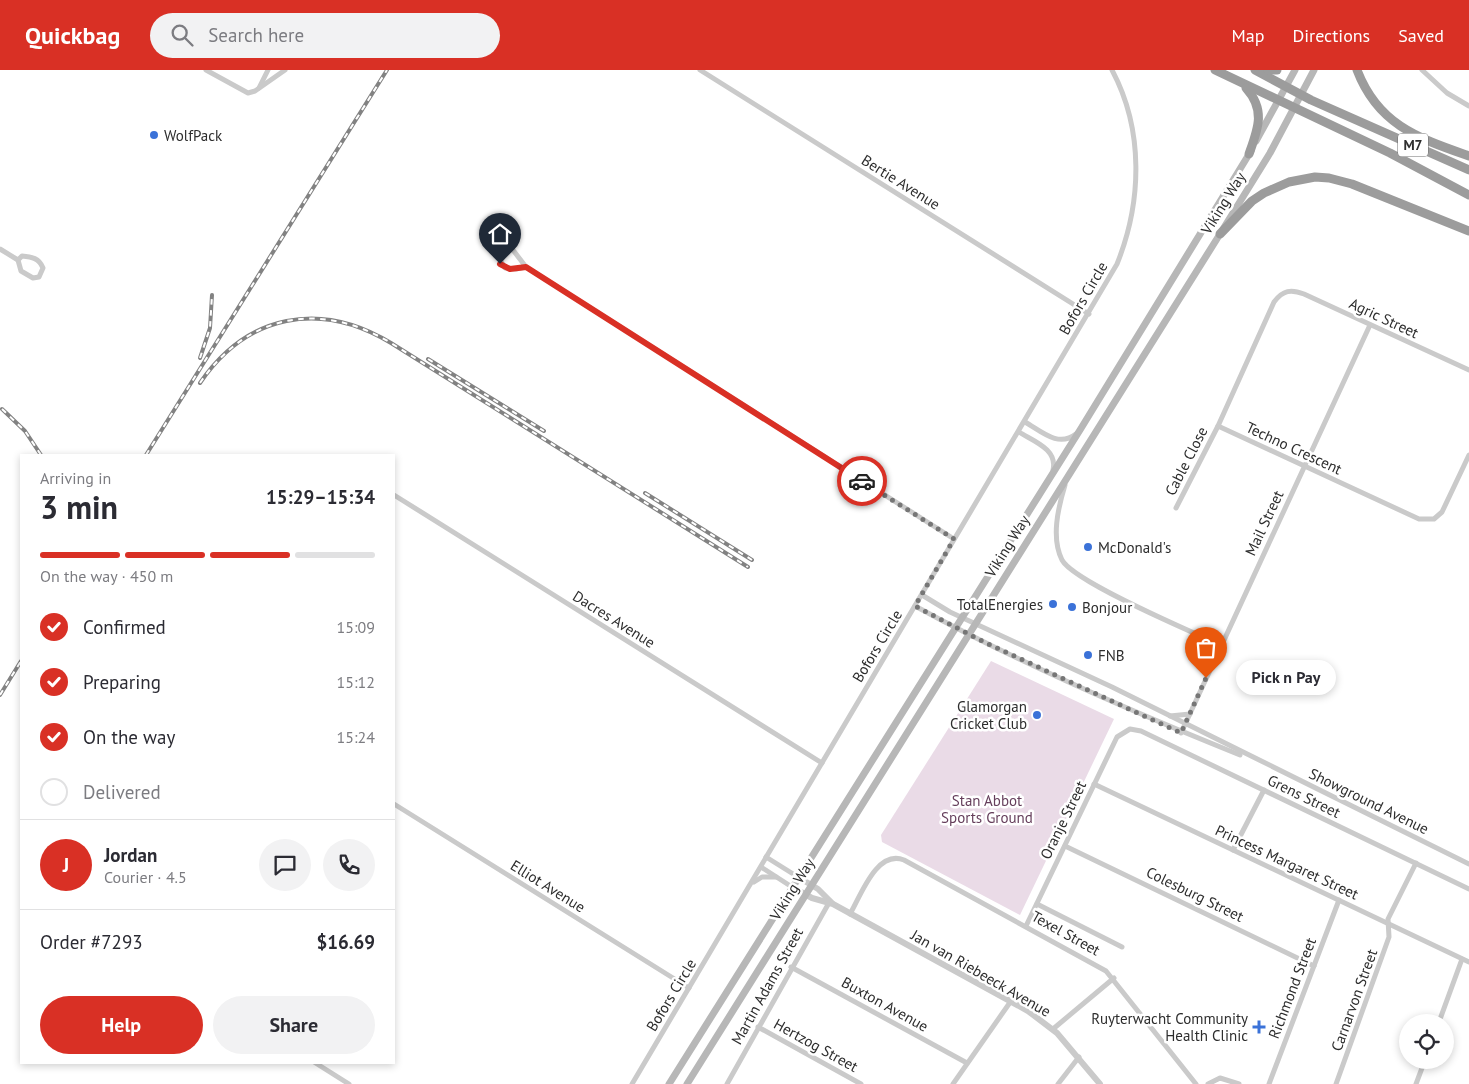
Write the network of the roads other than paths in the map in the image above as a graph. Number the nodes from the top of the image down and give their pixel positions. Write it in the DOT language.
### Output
graph roads {
  1 [pos="206,70"];
  2 [pos="268,70"];
  3 [pos="285,70"];
  4 [pos="700,70"];
  5 [pos="1112,70"];
  6 [pos="1214,70"];
  7 [pos="1255,70"];
  8 [pos="1268,70"];
  9 [pos="1277,70"];
  10 [pos="1295,70"];
  11 [pos="1314,70"];
  12 [pos="1357,70"];
  13 [pos="1422,70"];
  14 [pos="1243,85"];
  15 [pos="1286,87"];
  16 [pos="259,88"];
  17 [pos="1301,95"];
  18 [pos="1278,102"];
  19 [pos="1469,106"];
  20 [pos="1294,109"];
  21 [pos="1249,154"];
  22 [pos="1469,156"];
  23 [pos="1469,170"];
  24 [pos="1468,195"];
  25 [pos="1469,231"];
  26 [pos="1220,234"];
  27 [pos="0,249"];
  28 [pos="18,260"];
  29 [pos="526,267"];
  30 [pos="1089,314"];
  31 [pos="1370,325"];
  32 [pos="1469,370"];
  33 [pos="1026,422"];
  34 [pos="1218,426"];
  35 [pos="1080,430"];
  36 [pos="1019,432"];
  37 [pos="1469,454"];
  38 [pos="1304,466"];
  39 [pos="1069,473"];
  40 [pos="1051,477"];
  41 [pos="395,496"];
  42 [pos="1176,508"];
  43 [pos="954,539"];
  44 [pos="922,595"];
  45 [pos="915,606"];
  46 [pos="962,617"];
  47 [pos="975,622"];
  48 [pos="955,628"];
  49 [pos="968,634"];
  50 [pos="1221,645"];
  51 [pos="1190,714"];
  52 [pos="1167,716"];
  53 [pos="1185,725"];
  54 [pos="1127,730"];
  55 [pos="1181,733"];
  56 [pos="1257,760"];
  57 [pos="822,763"];
  58 [pos="1094,784"];
  59 [pos="1264,790"];
  60 [pos="395,805"];
  61 [pos="1065,846"];
  62 [pos="1233,850"];
  63 [pos="766,857"];
  64 [pos="1416,863"];
  65 [pos="1469,864"];
  66 [pos="761,867"];
  67 [pos="777,877"];
  68 [pos="798,877"];
  69 [pos="752,883"];
  70 [pos="811,884"];
  71 [pos="792,887"];
  72 [pos="1469,889"];
  73 [pos="805,894"];
  74 [pos="1338,900"];
  75 [pos="831,903"];
  76 [pos="1037,904"];
  77 [pos="850,914"];
  78 [pos="1388,923"];
  79 [pos="1026,926"];
  80 [pos="1122,947"];
  81 [pos="1462,959"];
  82 [pos="1469,962"];
  83 [pos="1314,966"];
  84 [pos="791,967"];
  85 [pos="1114,978"];
  86 [pos="689,988"];
  87 [pos="1011,1001"];
  88 [pos="1442,1014"];
  89 [pos="758,1027"];
  90 [pos="1053,1029"];
  91 [pos="1079,1057"];
  92 [pos="317,1064"];
  93 [pos="967,1064"];
  94 [pos="1422,1069"];
  95 [pos="349,1084"];
  96 [pos="632,1084"];
  97 [pos="669,1084"];
  98 [pos="687,1084"];
  99 [pos="727,1084"];
  100 [pos="861,1084"];
  101 [pos="953,1084"];
  102 [pos="1058,1084"];
  103 [pos="1100,1084"];
  104 [pos="1196,1084"];
  105 [pos="1208,1084"];
  106 [pos="1239,1084"];
  107 [pos="1269,1084"];
  108 [pos="1336,1084"];
  109 [pos="1416,1084"];
  1 -- 16 [label="street"];
  2 -- 16 [label="street"];
  3 -- 16 [label="street"];
  4 -- 30 [label="street, Bertie Avenue"];
  5 -- 30 [label="street, Bofors Circle"];
  6 -- 14 [label="highway, M7"];
  7 -- 15 [label="highway, M7"];
  8 -- 9 [label="highway"];
  10 -- 15 [label="main road, Viking Way"];
  11 -- 17 [label="main road, Viking Way"];
  12 -- 22 [label="highway"];
  13 -- 19 [label="street"];
  14 -- 18 [label="highway, M7"];
  14 -- 21 [label="highway"];
  15 -- 17 [label="highway, M7"];
  15 -- 18 [label="main road, Viking Way"];
  17 -- 20 [label="main road, Viking Way"];
  17 -- 23 [label="highway, M7"];
  18 -- 20 [label="highway, M7"];
  18 -- 21 [label="main road, Viking Way"];
  20 -- 24 [label="highway, M7"];
  20 -- 26 [label="main road, Viking Way"];
  21 -- 35 [label="main road, Viking Way"];
  25 -- 26 [label="highway"];
  26 -- 39 [label="main road, Viking Way"];
  27 -- 28 [label="street"];
  28 -- 28 [label="street"];
  29 -- 29 [label="street"];
  29 -- 43 [label="street"];
  30 -- 33 [label="street, Bofors Circle"];
  31 -- 32 [label="street, Agric Street"];
  31 -- 34 [label="street, Agric Street"];
  31 -- 38 [label="street, Mail Street"];
  33 -- 35 [label="street"];
  33 -- 36 [label="street, Bofors Circle"];
  34 -- 38 [label="street, Techno Crescent"];
  34 -- 42 [label="street, Cable Close"];
  35 -- 40 [label="main road, Viking Way"];
  36 -- 40 [label="street"];
  36 -- 43 [label="street, Bofors Circle"];
  37 -- 38 [label="street, Techno Crescent"];
  38 -- 50 [label="street, Mail Street"];
  39 -- 47 [label="main road, Viking Way"];
  39 -- 50 [label="street"];
  40 -- 46 [label="main road, Viking Way"];
  41 -- 57 [label="street, Dacres Avenue"];
  43 -- 44 [label="street, Bofors Circle"];
  44 -- 45 [label="street, Bofors Circle"];
  44 -- 46 [label="street, Showground Avenue"];
  45 -- 48 [label="street, Showground Avenue"];
  45 -- 57 [label="street, Bofors Circle"];
  46 -- 47 [label="street, Showground Avenue"];
  46 -- 48 [label="main road, Viking Way"];
  47 -- 49 [label="main road, Viking Way"];
  47 -- 52 [label="street, Showground Avenue"];
  48 -- 49 [label="street, Showground Avenue"];
  48 -- 68 [label="main road, Viking Way"];
  49 -- 55 [label="street, Showground Avenue"];
  49 -- 70 [label="main road, Viking Way"];
  50 -- 51 [label="street, Mail Street"];
  51 -- 52 [label="street"];
  51 -- 53 [label="street, Mail Street"];
  52 -- 53 [label="street, Showground Avenue"];
  53 -- 55 [label="street, Mail Street"];
  53 -- 56 [label="street, Showground Avenue"];
  54 -- 58 [label="street, Oranje Street"];
  54 -- 59 [label="street, Grens Street"];
  55 -- 56 [label="street, Showground Avenue"];
  56 -- 65 [label="street, Showground Avenue"];
  57 -- 63 [label="street, Bofors Circle"];
  58 -- 61 [label="street, Oranje Street"];
  58 -- 62 [label="street, Princess Margaret Street"];
  59 -- 62 [label="street"];
  59 -- 64 [label="street, Grens Street"];
  60 -- 86 [label="street, Elliot Avenue"];
  61 -- 76 [label="street, Oranje Street"];
  61 -- 83 [label="street, Colesburg Street"];
  62 -- 74 [label="street, Princess Margaret Street"];
  63 -- 66 [label="street, Bofors Circle"];
  63 -- 68 [label="street, Jan van Riebeeck Avenue"];
  64 -- 72 [label="street, Grens Street"];
  64 -- 78 [label="street, Carnarvon Street"];
  66 -- 67 [label="street, Jan van Riebeeck Avenue"];
  66 -- 69 [label="street, Bofors Circle"];
  67 -- 69 [label="street"];
  67 -- 71 [label="street, Jan van Riebeeck Avenue"];
  68 -- 70 [label="street, Jan van Riebeeck Avenue"];
  68 -- 71 [label="main road, Viking Way"];
  69 -- 86 [label="street, Bofors Circle"];
  70 -- 73 [label="main road, Viking Way"];
  70 -- 75 [label="street, Jan van Riebeeck Avenue"];
  71 -- 73 [label="street, Jan van Riebeeck Avenue"];
  71 -- 97 [label="main road, Viking Way"];
  73 -- 75 [label="street, Jan van Riebeeck Avenue"];
  73 -- 98 [label="main road, Viking Way"];
  74 -- 78 [label="street, Princess Margaret Street"];
  74 -- 83 [label="street, Richmond Street"];
  75 -- 77 [label="street, Jan van Riebeeck Avenue"];
  75 -- 84 [label="street, Martin Adams Street"];
  76 -- 79 [label="street, Oranje Street"];
  76 -- 80 [label="street"];
  77 -- 79 [label="street, Texel Street"];
  77 -- 87 [label="street, Jan van Riebeeck Avenue"];
  78 -- 81 [label="street, Princess Margaret Street"];
  78 -- 108 [label="street, Carnarvon Street"];
  79 -- 85 [label="street, Texel Street"];
  81 -- 82 [label="street, Princess Margaret Street"];
  81 -- 88 [label="street"];
  83 -- 107 [label="street, Richmond Street"];
  84 -- 89 [label="street, Martin Adams Street"];
  84 -- 93 [label="street, Buxton Avenue"];
  85 -- 90 [label="street"];
  85 -- 104 [label="street, Texel Street"];
  86 -- 96 [label="street, Bofors Circle"];
  87 -- 90 [label="street, Jan van Riebeeck Avenue"];
  87 -- 93 [label="street"];
  89 -- 99 [label="street, Martin Adams Street"];
  89 -- 100 [label="street, Hertzog Street"];
  90 -- 91 [label="street, Jan van Riebeeck Avenue"];
  91 -- 102 [label="street"];
  91 -- 103 [label="street, Jan van Riebeeck Avenue"];
  92 -- 95 [label="street"];
  93 -- 101 [label="street"];
  94 -- 109 [label="street"];
  105 -- 106 [label="street"];
}
